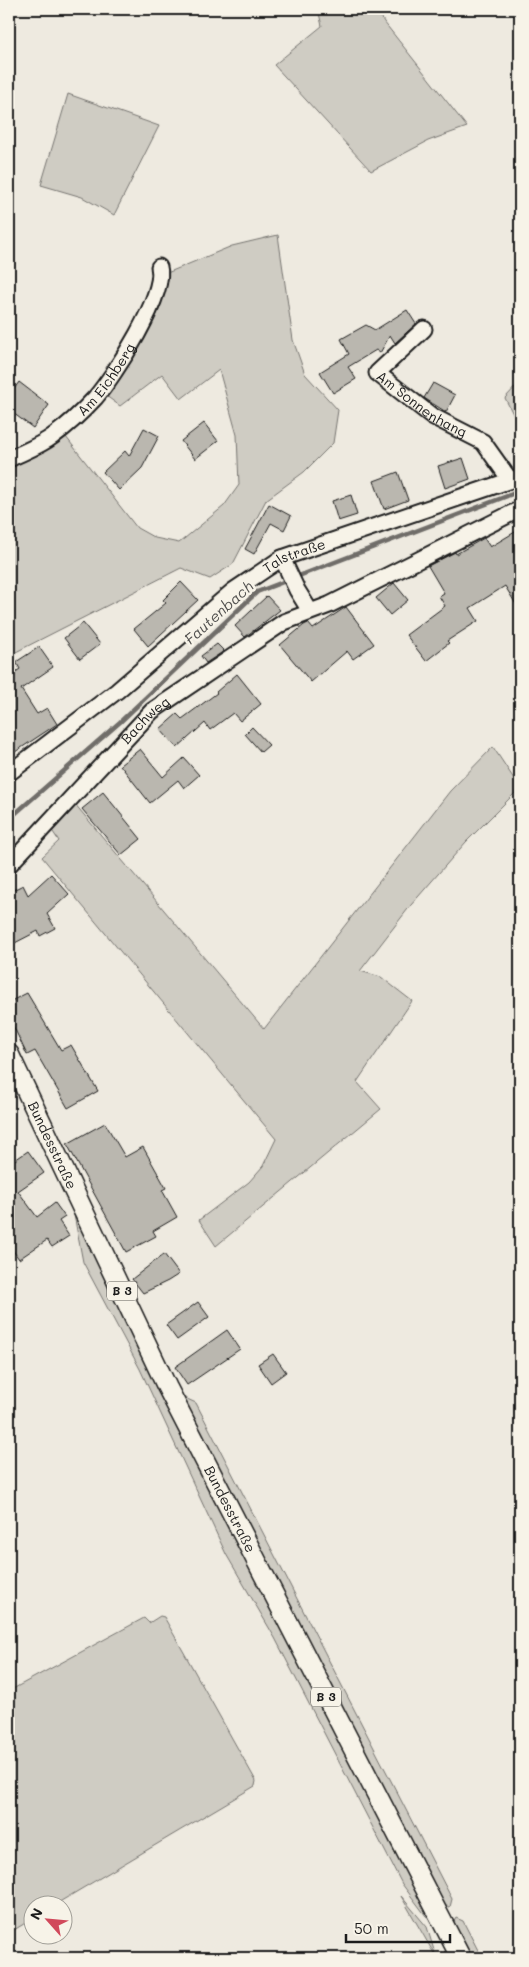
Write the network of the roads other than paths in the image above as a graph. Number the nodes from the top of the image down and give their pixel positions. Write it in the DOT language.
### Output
graph roads {
  1 [pos="160,267"];
  2 [pos="424,329"];
  3 [pos="9,459"];
  4 [pos="515,478"];
  5 [pos="520,509"];
  6 [pos="282,558"];
  7 [pos="310,611"];
  8 [pos="9,772"];
  9 [pos="9,865"];
  10 [pos="9,1054"];
  11 [pos="461,1958"];
  1 -- 3 [label="street, Am Eichberg"];
  2 -- 4 [label="street, Am Sonnenhang"];
  4 -- 6 [label="street, Talstraße"];
  5 -- 7 [label="street, Bachweg"];
  6 -- 7 [label="street"];
  6 -- 8 [label="street, Talstraße"];
  7 -- 9 [label="street, Bachweg"];
  10 -- 11 [label="main road, Bundesstraße / B 3"];
}
